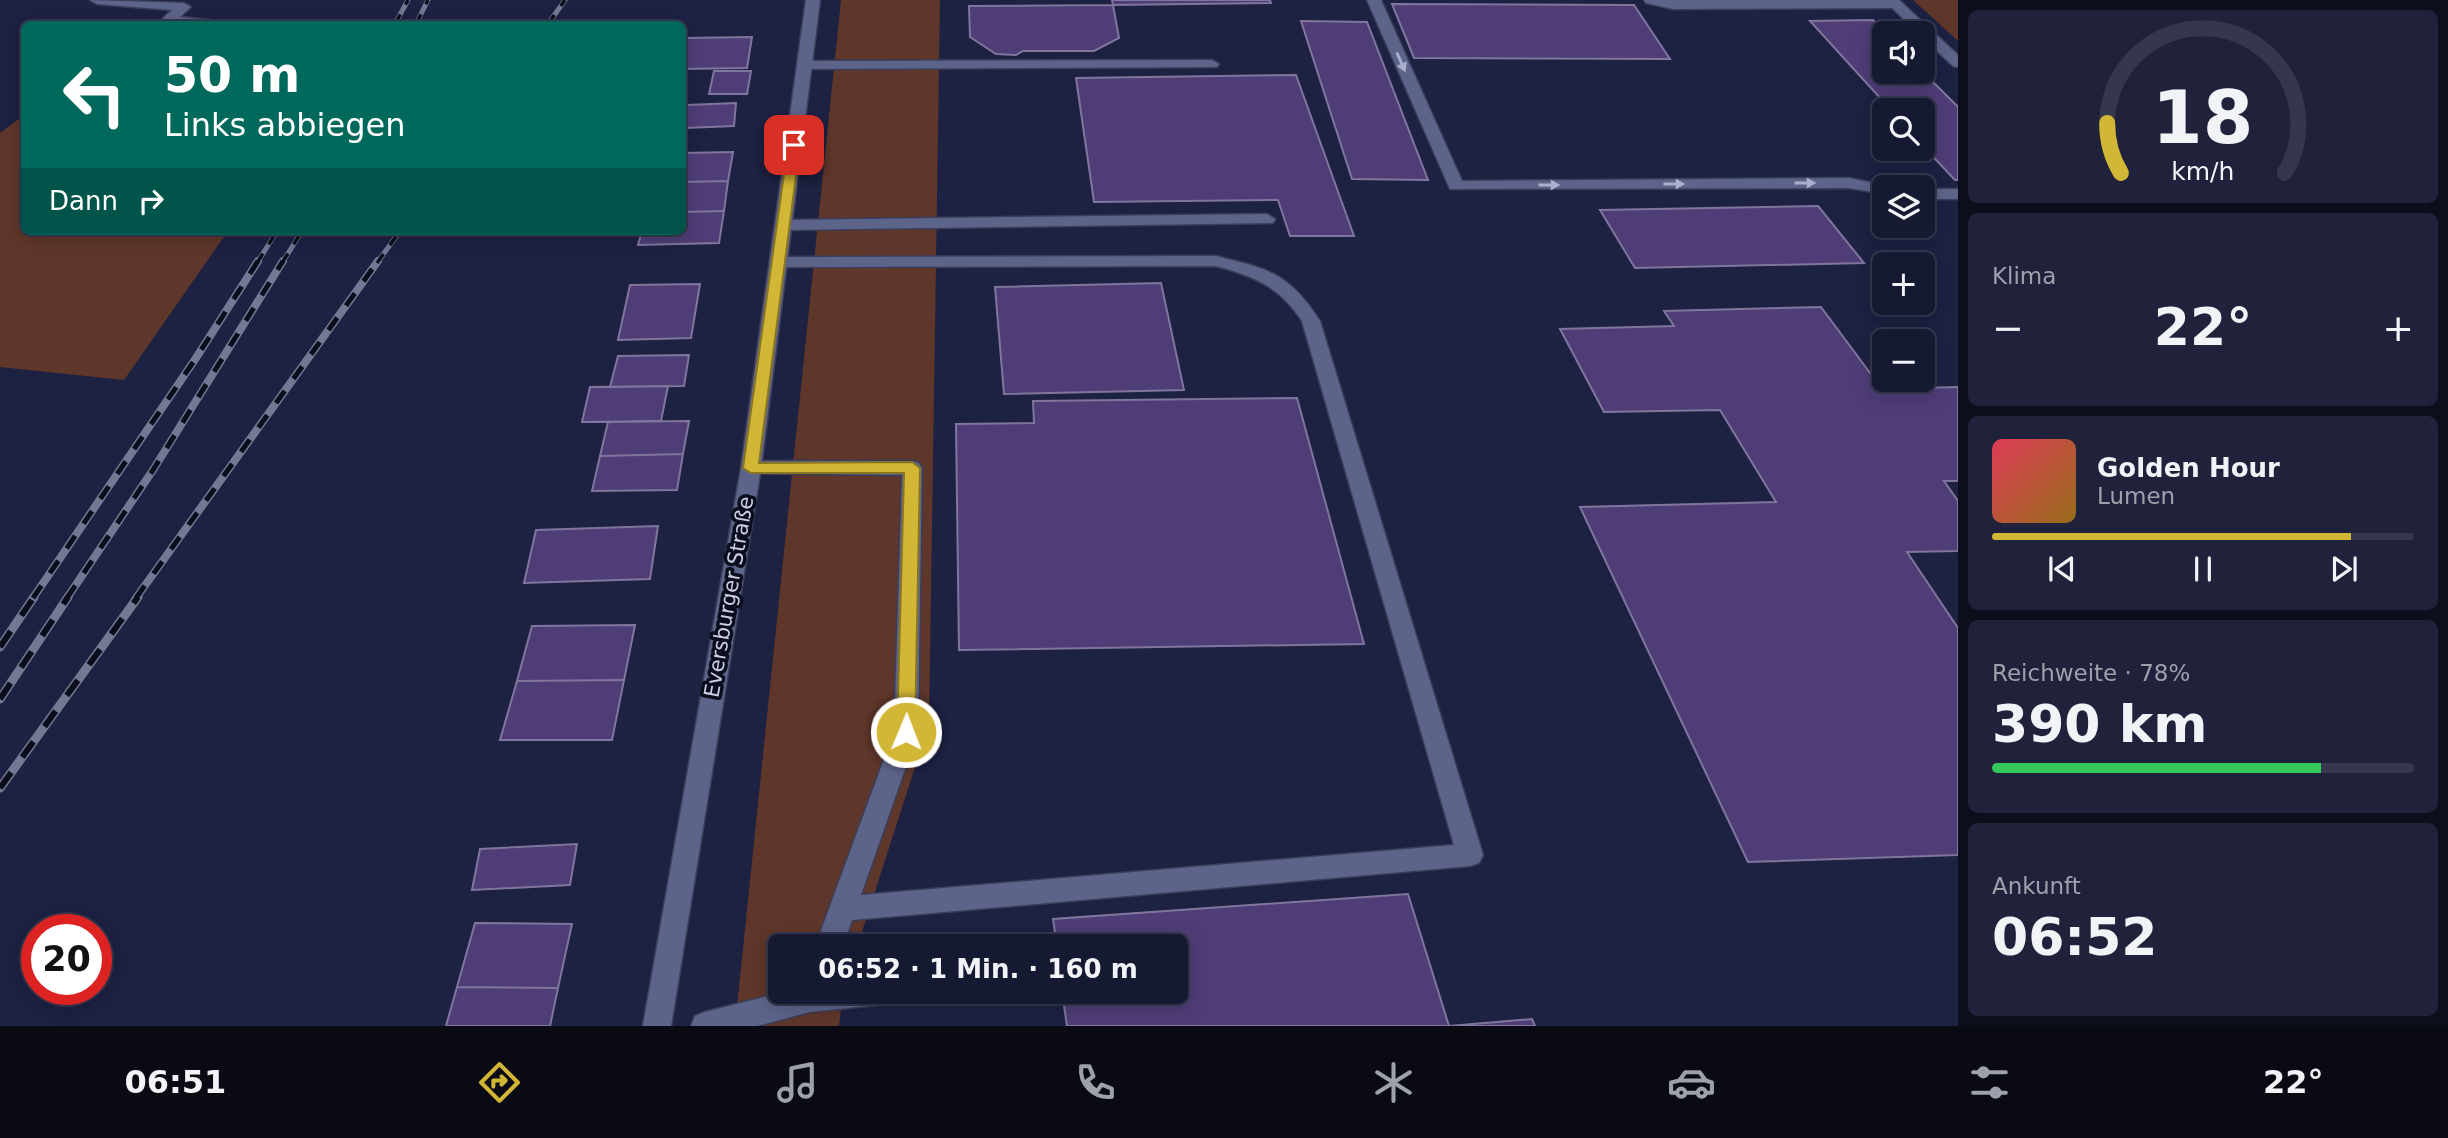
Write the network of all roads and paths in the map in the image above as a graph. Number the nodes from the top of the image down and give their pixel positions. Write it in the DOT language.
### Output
graph roads {
  1 [pos="97,0"];
  2 [pos="813,0"];
  3 [pos="1374,0"];
  4 [pos="1651,0"];
  5 [pos="1894,2"];
  6 [pos="179,21"];
  7 [pos="1958,63"];
  8 [pos="1212,64"];
  9 [pos="805,65"];
  10 [pos="1872,186"];
  11 [pos="1935,194"];
  12 [pos="1958,194"];
  13 [pos="1266,219"];
  14 [pos="783,225"];
  15 [pos="778,262"];
  16 [pos="751,468"];
  17 [pos="842,909"];
  18 [pos="833,934"];
  19 [pos="783,1004"];
  20 [pos="657,1026"];
  21 [pos="705,1026"];
  1 -- 6 [label="street"];
  2 -- 9 [label="street, Eversburger Straße"];
  3 -- 10 [label="street, one-way"];
  4 -- 5 [label="street"];
  5 -- 7 [label="street"];
  8 -- 9 [label="street"];
  9 -- 14 [label="street, Eversburger Straße"];
  11 -- 12 [label="street"];
  13 -- 14 [label="street"];
  14 -- 15 [label="street, Eversburger Straße"];
  15 -- 16 [label="street, Eversburger Straße"];
  15 -- 17 [label="street"];
  16 -- 17 [label="street"];
  16 -- 20 [label="street, Eversburger Straße"];
  17 -- 18 [label="street"];
  19 -- 21 [label="street"];
}
